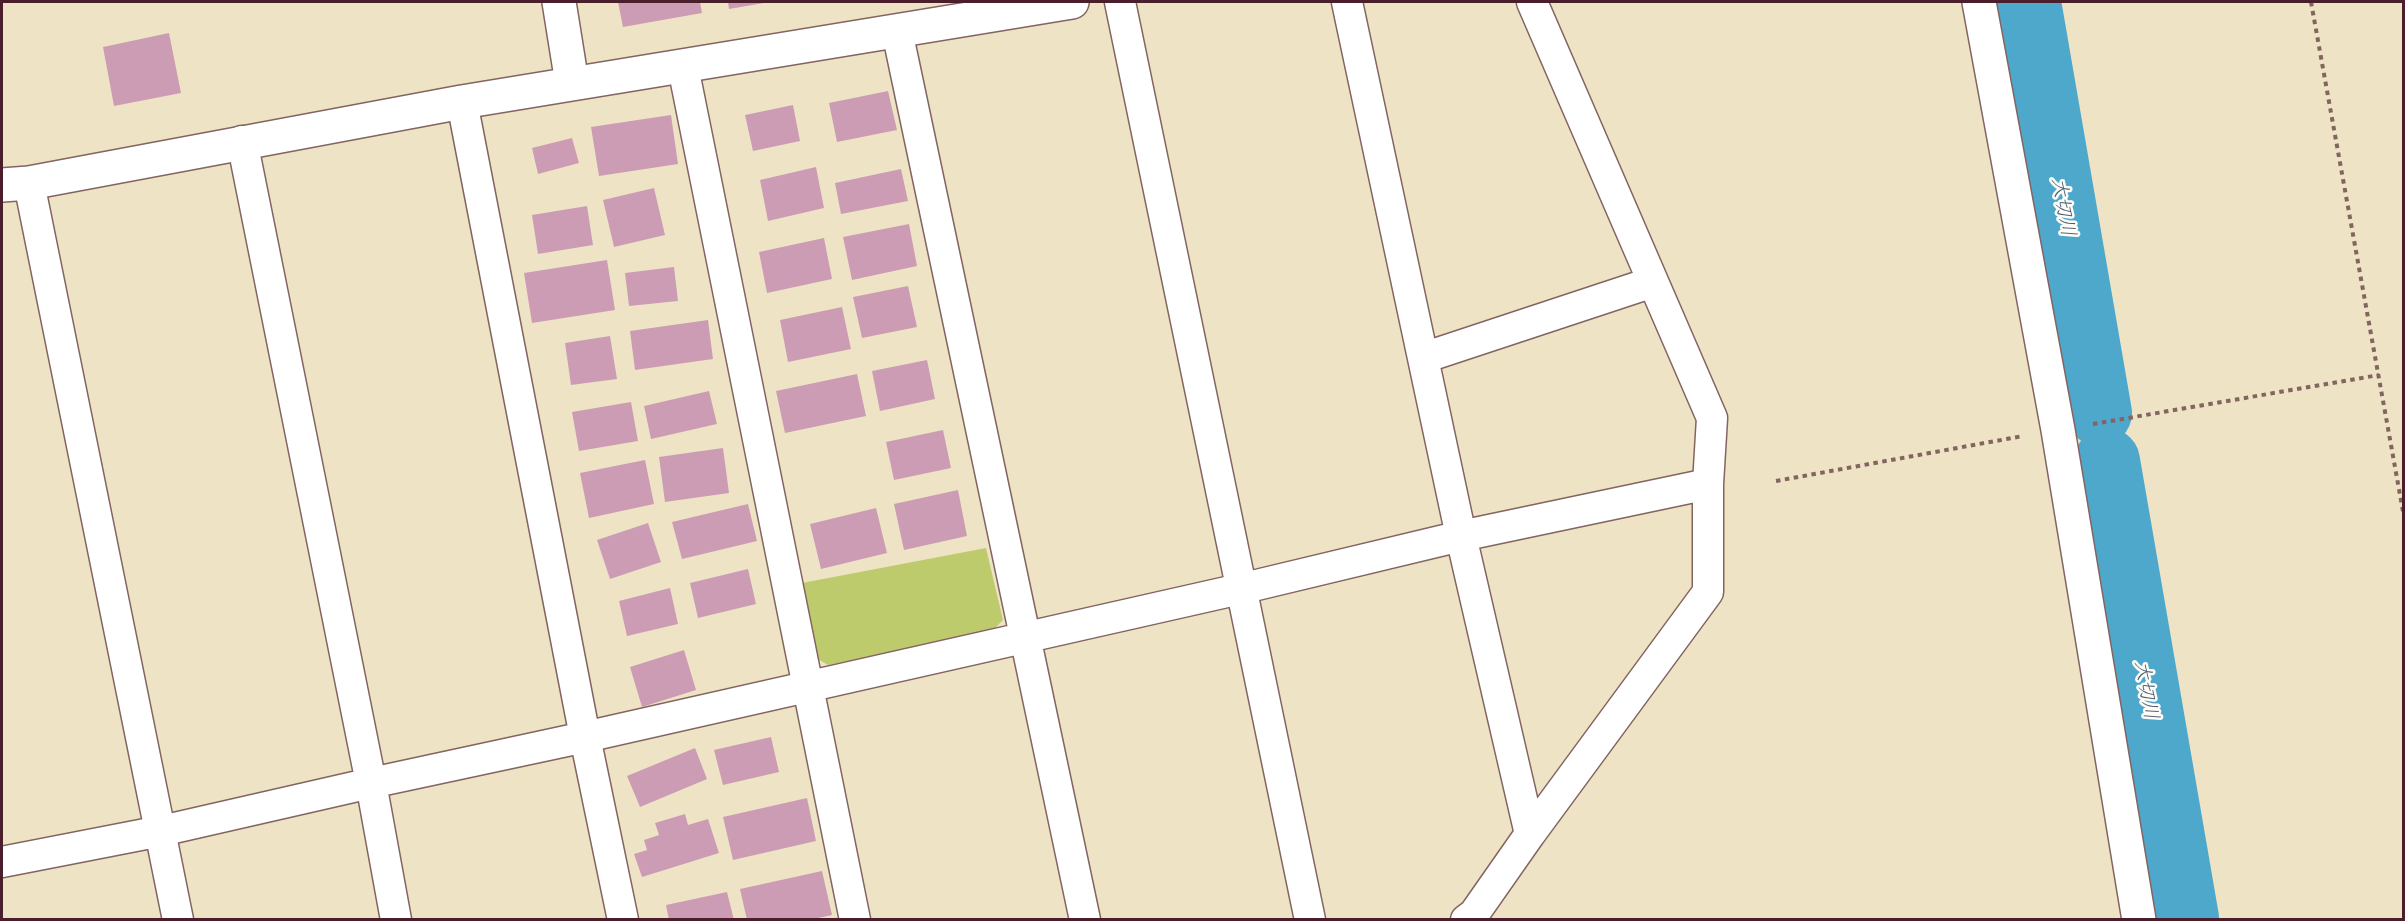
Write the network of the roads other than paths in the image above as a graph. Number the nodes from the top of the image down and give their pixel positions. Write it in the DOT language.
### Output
graph roads {
  1 [pos="559,2"];
  2 [pos="1072,2"];
  3 [pos="1120,2"];
  4 [pos="1347,2"];
  5 [pos="1533,2"];
  6 [pos="1979,2"];
  7 [pos="897,31"];
  8 [pos="683,67"];
  9 [pos="572,83"];
  10 [pos="462,102"];
  11 [pos="242,141"];
  12 [pos="15,184"];
  13 [pos="1653,282"];
  14 [pos="1423,358"];
  15 [pos="1708,484"];
  16 [pos="1461,536"];
  17 [pos="1240,589"];
  18 [pos="1024,638"];
  19 [pos="808,686"];
  20 [pos="585,737"];
  21 [pos="371,783"];
  22 [pos="161,831"];
  23 [pos="1530,834"];
  24 [pos="2,862"];
  25 [pos="178,920"];
  26 [pos="396,920"];
  27 [pos="623,920"];
  28 [pos="855,920"];
  29 [pos="1085,920"];
  30 [pos="1310,920"];
  31 [pos="1466,920"];
  32 [pos="2139,920"];
  1 -- 9 [label="street"];
  2 -- 7 [label="street"];
  3 -- 17 [label="street"];
  4 -- 14 [label="street"];
  5 -- 13 [label="street"];
  6 -- 32 [label="street"];
  7 -- 8 [label="street"];
  7 -- 18 [label="street"];
  8 -- 9 [label="street"];
  8 -- 19 [label="street"];
  9 -- 10 [label="street"];
  10 -- 11 [label="street"];
  10 -- 20 [label="street"];
  11 -- 12 [label="street"];
  11 -- 21 [label="street"];
  12 -- 22 [label="street"];
  13 -- 14 [label="street"];
  13 -- 15 [label="street"];
  14 -- 16 [label="street"];
  15 -- 16 [label="street"];
  15 -- 23 [label="street"];
  16 -- 17 [label="street"];
  16 -- 23 [label="street"];
  17 -- 18 [label="street"];
  17 -- 30 [label="street"];
  18 -- 19 [label="street"];
  18 -- 29 [label="street"];
  19 -- 20 [label="street"];
  19 -- 28 [label="street"];
  20 -- 21 [label="street"];
  20 -- 27 [label="street"];
  21 -- 22 [label="street"];
  21 -- 26 [label="street"];
  22 -- 24 [label="street"];
  22 -- 25 [label="street"];
  23 -- 31 [label="street"];
}
